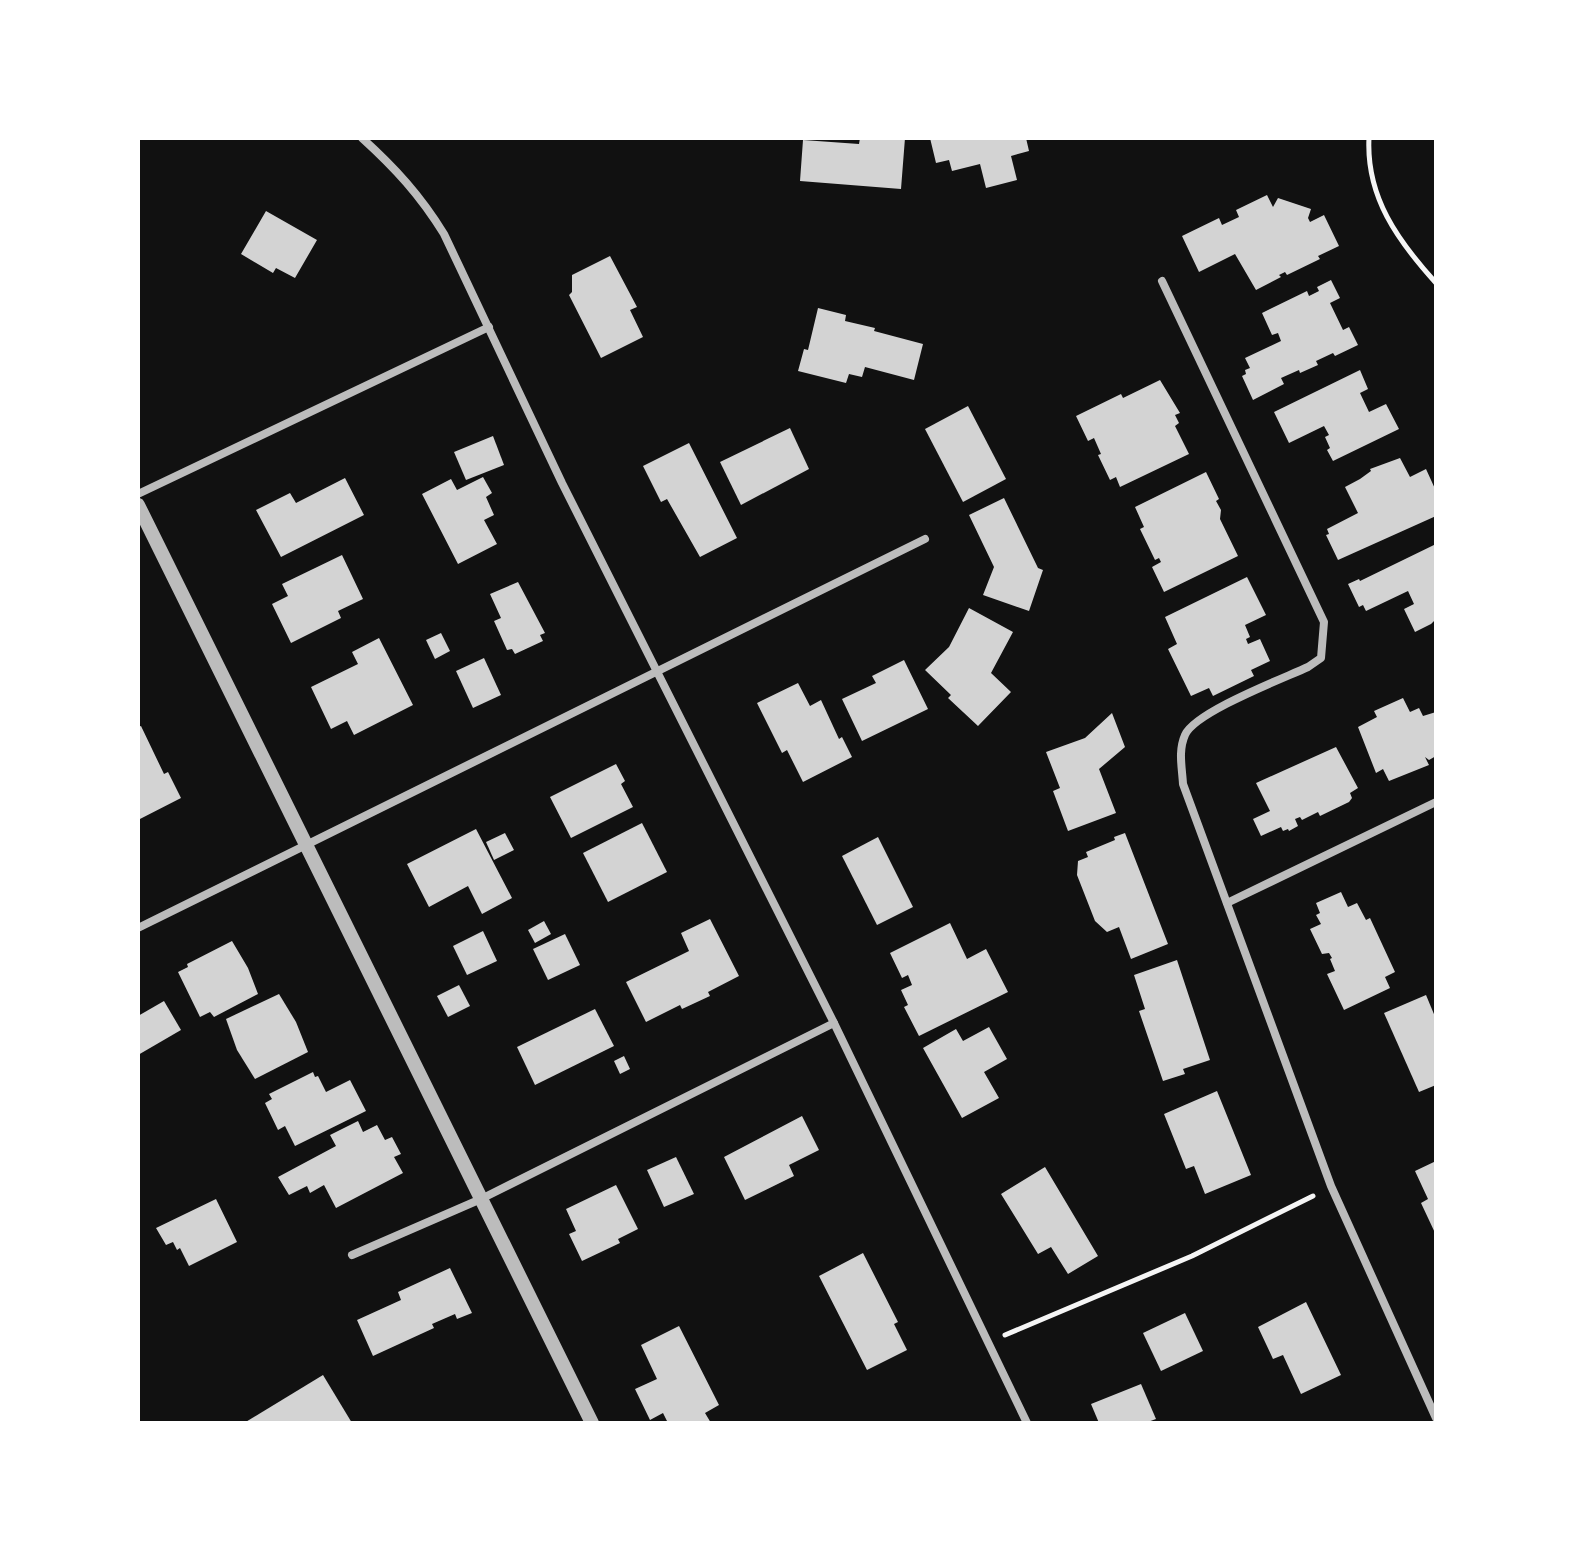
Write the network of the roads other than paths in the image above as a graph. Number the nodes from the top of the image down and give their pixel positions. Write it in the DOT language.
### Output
graph roads {
  1 [pos="362,138"];
  2 [pos="1162,281"];
  3 [pos="489,327"];
  4 [pos="138,494"];
  5 [pos="138,505"];
  6 [pos="925,539"];
  7 [pos="656,671"];
  8 [pos="1436,802"];
  9 [pos="304,844"];
  10 [pos="1227,903"];
  11 [pos="138,928"];
  12 [pos="834,1023"];
  13 [pos="481,1199"];
  14 [pos="352,1255"];
  15 [pos="1436,1418"];
  16 [pos="592,1423"];
  17 [pos="1027,1423"];
  1 -- 3 [label="street"];
  2 -- 10 [label="street"];
  3 -- 4 [label="street"];
  3 -- 7 [label="street"];
  5 -- 9 [label="street"];
  6 -- 7 [label="street"];
  7 -- 9 [label="street"];
  7 -- 12 [label="street"];
  8 -- 10 [label="street"];
  9 -- 11 [label="street"];
  9 -- 13 [label="street"];
  10 -- 15 [label="street"];
  12 -- 13 [label="street"];
  12 -- 17 [label="street"];
  13 -- 14 [label="street"];
  13 -- 16 [label="street"];
}
